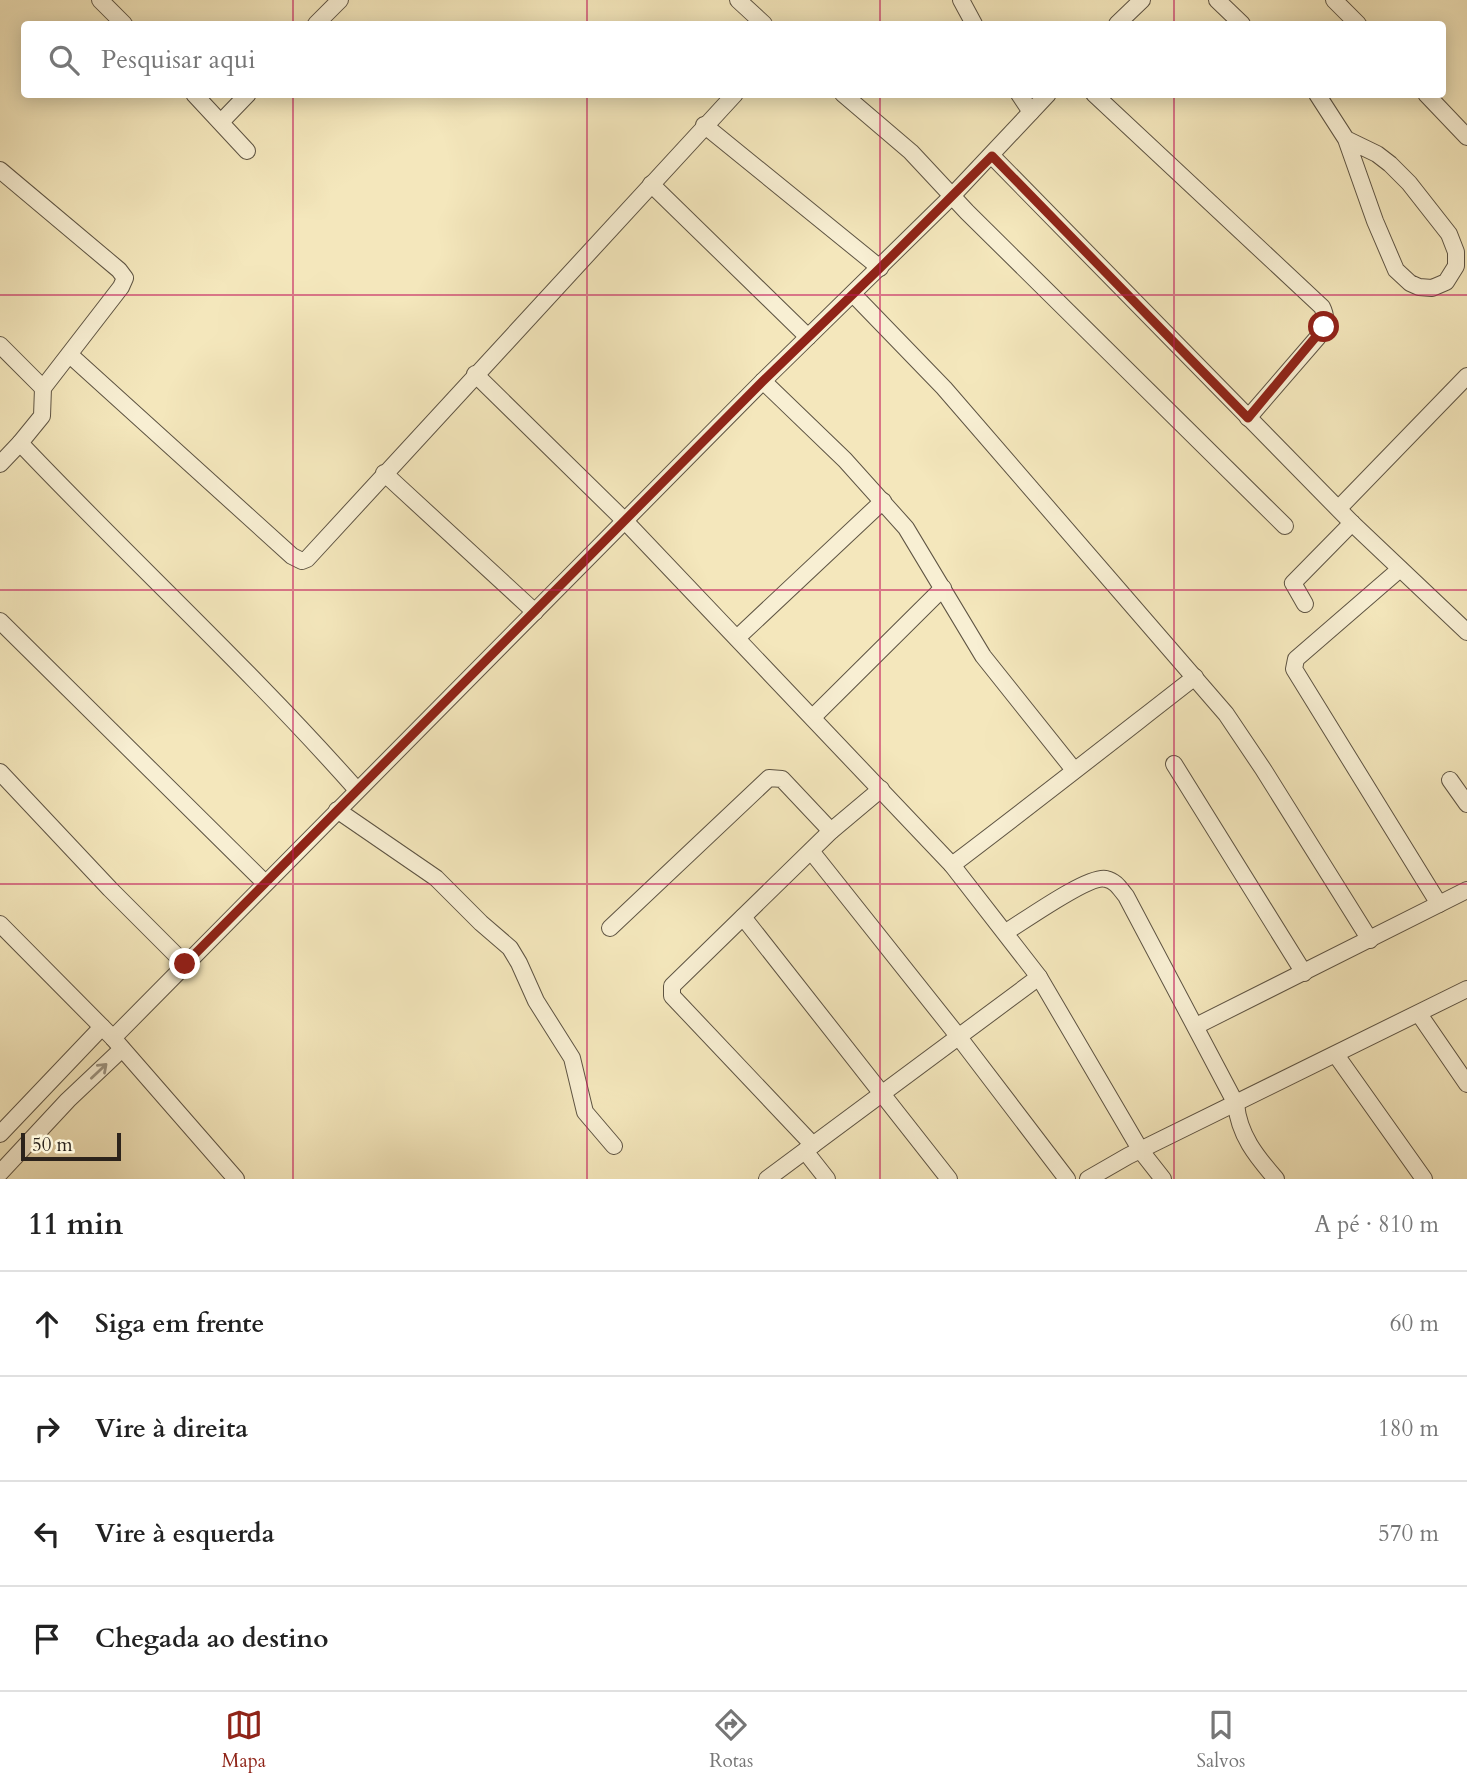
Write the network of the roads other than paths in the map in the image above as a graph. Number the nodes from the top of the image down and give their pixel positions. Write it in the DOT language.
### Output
graph roads {
  1 [pos="100,0"];
  2 [pos="340,0"];
  3 [pos="738,0"];
  4 [pos="961,0"];
  5 [pos="1142,0"];
  6 [pos="1217,0"];
  7 [pos="1334,0"];
  8 [pos="121,21"];
  9 [pos="319,21"];
  10 [pos="761,21"];
  11 [pos="972,21"];
  12 [pos="1121,21"];
  13 [pos="1239,21"];
  14 [pos="1355,21"];
  15 [pos="198,98"];
  16 [pos="243,98"];
  17 [pos="731,98"];
  18 [pos="848,98"];
  19 [pos="1022,98"];
  20 [pos="1044,98"];
  21 [pos="1098,98"];
  22 [pos="1320,98"];
  23 [pos="1430,98"];
  24 [pos="1031,112"];
  25 [pos="221,122"];
  26 [pos="704,125"];
  27 [pos="1467,137"];
  28 [pos="1346,139"];
  29 [pos="247,151"];
  30 [pos="992,156"];
  31 [pos="0,170"];
  32 [pos="651,184"];
  33 [pos="952,196"];
  34 [pos="880,268"];
  35 [pos="853,294"];
  36 [pos="808,337"];
  37 [pos="0,345"];
  38 [pos="70,355"];
  39 [pos="475,374"];
  40 [pos="1467,376"];
  41 [pos="763,381"];
  42 [pos="43,388"];
  43 [pos="1248,418"];
  44 [pos="20,443"];
  45 [pos="0,464"];
  46 [pos="384,473"];
  47 [pos="883,501"];
  48 [pos="1339,508"];
  49 [pos="625,521"];
  50 [pos="1352,523"];
  51 [pos="1284,526"];
  52 [pos="1400,569"];
  53 [pos="943,587"];
  54 [pos="1305,604"];
  55 [pos="536,612"];
  56 [pos="0,621"];
  57 [pos="1467,632"];
  58 [pos="737,638"];
  59 [pos="1195,677"];
  60 [pos="814,717"];
  61 [pos="1174,764"];
  62 [pos="1074,770"];
  63 [pos="0,772"];
  64 [pos="1450,780"];
  65 [pos="881,789"];
  66 [pos="357,790"];
  67 [pos="1467,804"];
  68 [pos="337,810"];
  69 [pos="831,831"];
  70 [pos="811,851"];
  71 [pos="952,864"];
  72 [pos="265,883"];
  73 [pos="1467,890"];
  74 [pos="1439,904"];
  75 [pos="743,917"];
  76 [pos="0,924"];
  77 [pos="610,928"];
  78 [pos="1006,932"];
  79 [pos="1370,940"];
  80 [pos="185,964"];
  81 [pos="1304,973"];
  82 [pos="1039,977"];
  83 [pos="1467,989"];
  84 [pos="1419,1014"];
  85 [pos="1196,1026"];
  86 [pos="958,1036"];
  87 [pos="112,1038"];
  88 [pos="1336,1055"];
  89 [pos="49,1083"];
  90 [pos="1467,1084"];
  91 [pos="881,1093"];
  92 [pos="68,1100"];
  93 [pos="1236,1104"];
  94 [pos="0,1134"];
  95 [pos="614,1146"];
  96 [pos="809,1148"];
  97 [pos="1142,1151"];
  98 [pos="0,1173"];
  99 [pos="236,1179"];
  100 [pos="767,1179"];
  101 [pos="827,1179"];
  102 [pos="949,1179"];
  103 [pos="1067,1179"];
  104 [pos="1088,1179"];
  105 [pos="1163,1179"];
  106 [pos="1276,1179"];
  107 [pos="1424,1179"];
  1 -- 8 [label="street"];
  2 -- 9 [label="street"];
  3 -- 10 [label="street"];
  4 -- 11 [label="street"];
  5 -- 12 [label="street"];
  6 -- 13 [label="street"];
  7 -- 14 [label="street"];
  15 -- 25 [label="street"];
  16 -- 25 [label="street"];
  17 -- 26 [label="street"];
  18 -- 33 [label="street"];
  19 -- 24 [label="street"];
  20 -- 24 [label="street"];
  21 -- 43 [label="street"];
  22 -- 28 [label="street"];
  23 -- 27 [label="street"];
  24 -- 30 [label="street"];
  25 -- 29 [label="street"];
  26 -- 32 [label="street"];
  26 -- 34 [label="street"];
  28 -- 28 [label="street"];
  30 -- 33 [label="street"];
  30 -- 43 [label="street"];
  31 -- 38 [label="street"];
  32 -- 36 [label="street"];
  32 -- 39 [label="street"];
  33 -- 34 [label="street"];
  33 -- 51 [label="street"];
  34 -- 35 [label="street"];
  35 -- 36 [label="street"];
  35 -- 59 [label="street"];
  36 -- 41 [label="street"];
  37 -- 42 [label="street"];
  38 -- 42 [label="street"];
  38 -- 46 [label="street"];
  39 -- 46 [label="street"];
  39 -- 49 [label="street"];
  40 -- 48 [label="street"];
  41 -- 47 [label="street"];
  41 -- 49 [label="street"];
  42 -- 44 [label="street"];
  43 -- 48 [label="street"];
  44 -- 45 [label="street"];
  44 -- 66 [label="street"];
  46 -- 55 [label="street"];
  47 -- 53 [label="street"];
  47 -- 58 [label="street"];
  48 -- 50 [label="street"];
  49 -- 55 [label="street"];
  49 -- 58 [label="street"];
  50 -- 52 [label="street"];
  50 -- 54 [label="street"];
  52 -- 57 [label="street"];
  52 -- 74 [label="street"];
  53 -- 60 [label="street"];
  53 -- 62 [label="street"];
  55 -- 66 [label="street"];
  56 -- 72 [label="street"];
  58 -- 60 [label="street"];
  59 -- 62 [label="street"];
  59 -- 79 [label="street"];
  60 -- 65 [label="street"];
  61 -- 81 [label="street"];
  62 -- 71 [label="street"];
  63 -- 80 [label="street"];
  64 -- 67 [label="street"];
  65 -- 69 [label="street"];
  65 -- 71 [label="street"];
  66 -- 68 [label="street"];
  68 -- 72 [label="street"];
  68 -- 95 [label="street"];
  69 -- 70 [label="street"];
  69 -- 77 [label="street"];
  70 -- 75 [label="street"];
  70 -- 86 [label="street"];
  71 -- 78 [label="street"];
  72 -- 80 [label="street"];
  73 -- 74 [label="street"];
  74 -- 79 [label="street"];
  75 -- 91 [label="street"];
  75 -- 96 [label="street"];
  76 -- 87 [label="street"];
  78 -- 82 [label="street"];
  78 -- 85 [label="street"];
  79 -- 81 [label="street"];
  80 -- 87 [label="street"];
  81 -- 85 [label="street"];
  82 -- 86 [label="street"];
  82 -- 97 [label="street"];
  83 -- 84 [label="street"];
  84 -- 88 [label="street"];
  84 -- 90 [label="street"];
  85 -- 93 [label="street"];
  86 -- 91 [label="street"];
  86 -- 103 [label="street"];
  87 -- 89 [label="street"];
  92 -- 87 [label="street, one-way"];
  87 -- 99 [label="street"];
  88 -- 93 [label="street"];
  88 -- 107 [label="street"];
  89 -- 92 [label="street"];
  89 -- 94 [label="street"];
  91 -- 96 [label="street"];
  91 -- 102 [label="street"];
  92 -- 98 [label="street"];
  93 -- 97 [label="street"];
  93 -- 106 [label="street"];
  96 -- 100 [label="street"];
  96 -- 101 [label="street"];
  97 -- 104 [label="street"];
  97 -- 105 [label="street"];
}
